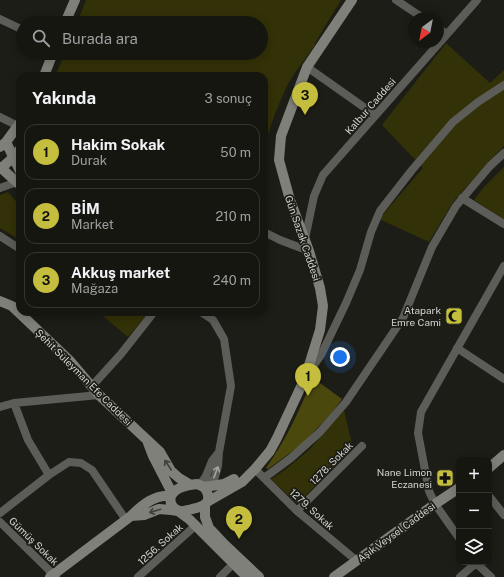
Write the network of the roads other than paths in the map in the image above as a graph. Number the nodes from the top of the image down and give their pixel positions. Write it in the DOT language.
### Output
graph roads {
  1 [pos="75,0"];
  2 [pos="352,0"];
  3 [pos="396,0"];
  4 [pos="477,0"];
  5 [pos="414,12"];
  6 [pos="68,16"];
  7 [pos="0,19"];
  8 [pos="16,27"];
  9 [pos="444,32"];
  10 [pos="447,34"];
  11 [pos="50,60"];
  12 [pos="307,68"];
  13 [pos="46,72"];
  14 [pos="504,85"];
  15 [pos="375,115"];
  16 [pos="0,117"];
  17 [pos="16,123"];
  18 [pos="16,128"];
  19 [pos="3,145"];
  20 [pos="504,153"];
  21 [pos="16,154"];
  22 [pos="14,157"];
  23 [pos="16,162"];
  24 [pos="0,168"];
  25 [pos="16,181"];
  26 [pos="16,184"];
  27 [pos="0,188"];
  28 [pos="462,198"];
  29 [pos="504,224"];
  30 [pos="268,234"];
  31 [pos="0,236"];
  32 [pos="305,239"];
  33 [pos="16,246"];
  34 [pos="309,251"];
  35 [pos="504,266"];
  36 [pos="0,301"];
  37 [pos="16,309"];
  38 [pos="23,316"];
  39 [pos="151,316"];
  40 [pos="207,316"];
  41 [pos="457,348"];
  42 [pos="305,378"];
  43 [pos="504,379"];
  44 [pos="92,386"];
  45 [pos="99,395"];
  46 [pos="14,403"];
  47 [pos="0,407"];
  48 [pos="148,441"];
  49 [pos="362,446"];
  50 [pos="504,455"];
  51 [pos="492,465"];
  52 [pos="256,469"];
  53 [pos="49,475"];
  54 [pos="248,476"];
  55 [pos="264,478"];
  56 [pos="198,486"];
  57 [pos="456,490"];
  58 [pos="171,496"];
  59 [pos="492,500"];
  60 [pos="206,503"];
  61 [pos="435,504"];
  62 [pos="297,510"];
  63 [pos="178,511"];
  64 [pos="0,514"];
  65 [pos="504,515"];
  66 [pos="129,518"];
  67 [pos="0,522"];
  68 [pos="195,526"];
  69 [pos="456,534"];
  70 [pos="357,561"];
  71 [pos="474,565"];
  72 [pos="478,565"];
  73 [pos="229,568"];
  74 [pos="53,576"];
  75 [pos="138,577"];
  76 [pos="220,577"];
  77 [pos="247,577"];
  78 [pos="260,577"];
  79 [pos="334,577"];
  80 [pos="460,577"];
  81 [pos="491,577"];
  1 -- 6 [label="street"];
  2 -- 12 [label="street, Gün Sazak Caddesi"];
  3 -- 5 [label="street"];
  4 -- 10 [label="street, Kalbur Caddesi"];
  7 -- 8 [label="street"];
  9 -- 10 [label="street"];
  10 -- 15 [label="street, Kalbur Caddesi"];
  11 -- 13 [label="street"];
  12 -- 15 [label="street"];
  12 -- 32 [label="street, Gün Sazak Caddesi"];
  14 -- 42 [label="street"];
  15 -- 32 [label="street, Kalbur Caddesi"];
  16 -- 17 [label="street"];
  18 -- 19 [label="street"];
  19 -- 22 [label="street"];
  20 -- 28 [label="street"];
  21 -- 22 [label="street"];
  22 -- 23 [label="street"];
  22 -- 24 [label="street"];
  24 -- 25 [label="street"];
  26 -- 27 [label="street"];
  28 -- 29 [label="street"];
  28 -- 55 [label="street"];
  30 -- 34 [label="street"];
  31 -- 33 [label="street"];
  32 -- 34 [label="street, Gün Sazak Caddesi"];
  34 -- 42 [label="street, Gün Sazak Caddesi"];
  35 -- 41 [label="street"];
  36 -- 37 [label="street, Şehit Süleyman Efe Caddesi"];
  38 -- 44 [label="street, Şehit Süleyman Efe Caddesi"];
  39 -- 44 [label="street"];
  40 -- 56 [label="street"];
  41 -- 43 [label="street"];
  41 -- 61 [label="street"];
  42 -- 52 [label="street, Gün Sazak Caddesi"];
  44 -- 45 [label="street, Şehit Süleyman Efe Caddesi"];
  45 -- 46 [label="street"];
  45 -- 48 [label="street, Şehit Süleyman Efe Caddesi"];
  46 -- 47 [label="street"];
  46 -- 53 [label="street"];
  56 -- 48 [label="street, Şehit Süleyman Efe Caddesi, one-way"];
  48 -- 58 [label="street"];
  49 -- 62 [label="street, 1278. Sokak"];
  50 -- 51 [label="street"];
  52 -- 54 [label="street, Gün Sazak Caddesi"];
  52 -- 55 [label="street, 1279. Sokak"];
  53 -- 64 [label="street"];
  53 -- 66 [label="street"];
  54 -- 56 [label="street, Gün Sazak Caddesi"];
  54 -- 60 [label="street, Gün Sazak Caddesi"];
  55 -- 62 [label="street, 1279. Sokak"];
  56 -- 58 [label="street"];
  56 -- 60 [label="street"];
  57 -- 61 [label="street, Aşık Veysel Caddesi"];
  58 -- 63 [label="street"];
  58 -- 66 [label="street"];
  59 -- 65 [label="street"];
  60 -- 63 [label="street"];
  60 -- 78 [label="street"];
  61 -- 69 [label="street"];
  61 -- 70 [label="street, Aşık Veysel Caddesi"];
  62 -- 70 [label="street, 1279. Sokak"];
  63 -- 66 [label="street, one-way"];
  63 -- 68 [label="street"];
  66 -- 74 [label="street"];
  67 -- 74 [label="street, Gümüş Sokak"];
  68 -- 75 [label="street, 1256. Sokak"];
  68 -- 77 [label="street"];
  70 -- 79 [label="street, Aşık Veysel Caddesi"];
  71 -- 80 [label="street"];
  72 -- 81 [label="street"];
  73 -- 76 [label="street"];
}
